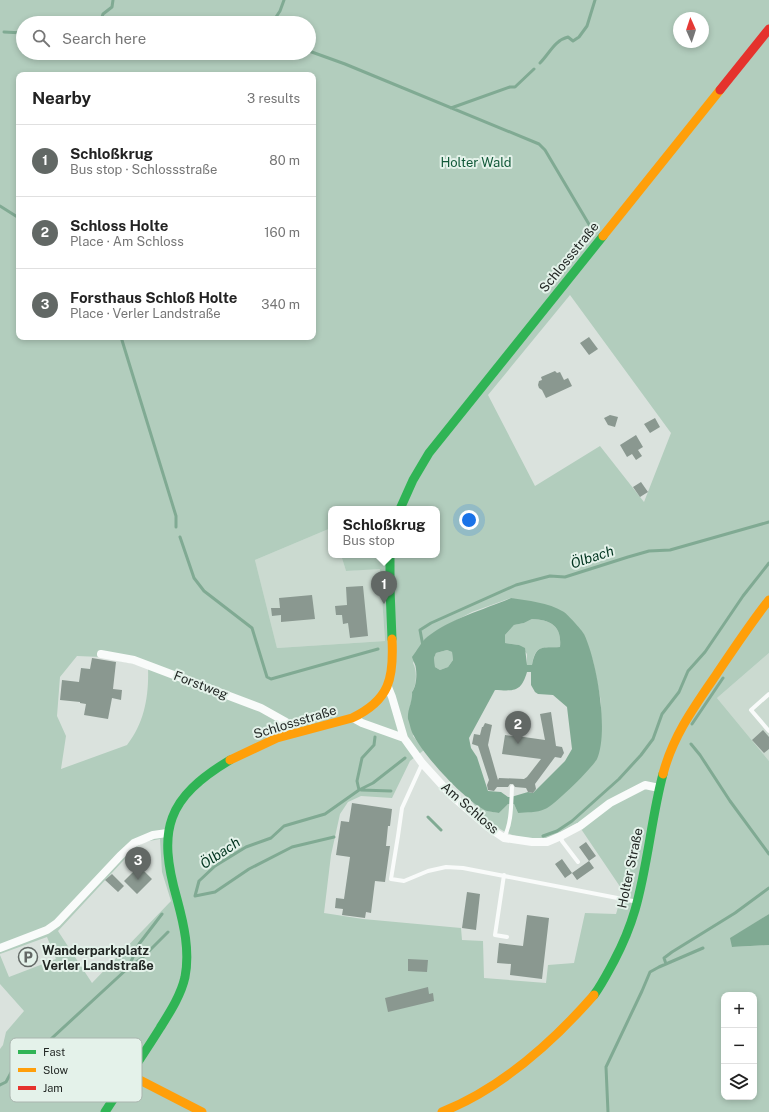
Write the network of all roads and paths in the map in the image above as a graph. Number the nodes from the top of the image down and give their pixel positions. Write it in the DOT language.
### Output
graph roads {
  1 [pos="769,29"];
  2 [pos="401,506"];
  3 [pos="390,558"];
  4 [pos="769,600"];
  5 [pos="101,654"];
  6 [pos="388,687"];
  7 [pos="769,694"];
  8 [pos="353,718"];
  9 [pos="769,731"];
  10 [pos="291,733"];
  11 [pos="404,738"];
  12 [pos="422,763"];
  13 [pos="512,787"];
  14 [pos="660,788"];
  15 [pos="167,833"];
  16 [pos="561,836"];
  17 [pos="504,838"];
  18 [pos="578,862"];
  19 [pos="504,875"];
  20 [pos="638,902"];
  21 [pos="507,937"];
  22 [pos="0,948"];
  23 [pos="142,1056"];
  24 [pos="142,1081"];
  25 [pos="112,1102"];
  26 [pos="105,1112"];
  27 [pos="202,1112"];
  28 [pos="442,1112"];
  1 -- 2 [label="main road, Schlossstraße"];
  3 -- 6 [label="main road, Schlossstraße"];
  4 -- 14 [label="main road, Holter Straße"];
  5 -- 10 [label="street, Forstweg"];
  6 -- 8 [label="main road, Schlossstraße"];
  6 -- 11 [label="street, Am Schloss"];
  7 -- 9 [label="lane"];
  8 -- 10 [label="main road, Schlossstraße"];
  8 -- 11 [label="street"];
  10 -- 15 [label="main road, Schlossstraße"];
  11 -- 12 [label="street, Am Schloss"];
  12 -- 17 [label="street, Am Schloss"];
  12 -- 19 [label="lane"];
  13 -- 17 [label="lane"];
  14 -- 16 [label="street, Am Schloss"];
  14 -- 20 [label="main road, Holter Straße"];
  15 -- 22 [label="street"];
  15 -- 23 [label="main road, Schlossstraße"];
  16 -- 17 [label="street, Am Schloss"];
  16 -- 18 [label="lane"];
  19 -- 20 [label="lane"];
  19 -- 21 [label="lane"];
  20 -- 28 [label="main road, Holter Straße"];
  24 -- 27 [label="main road"];
  25 -- 26 [label="main road, Schlossstraße"];
}
